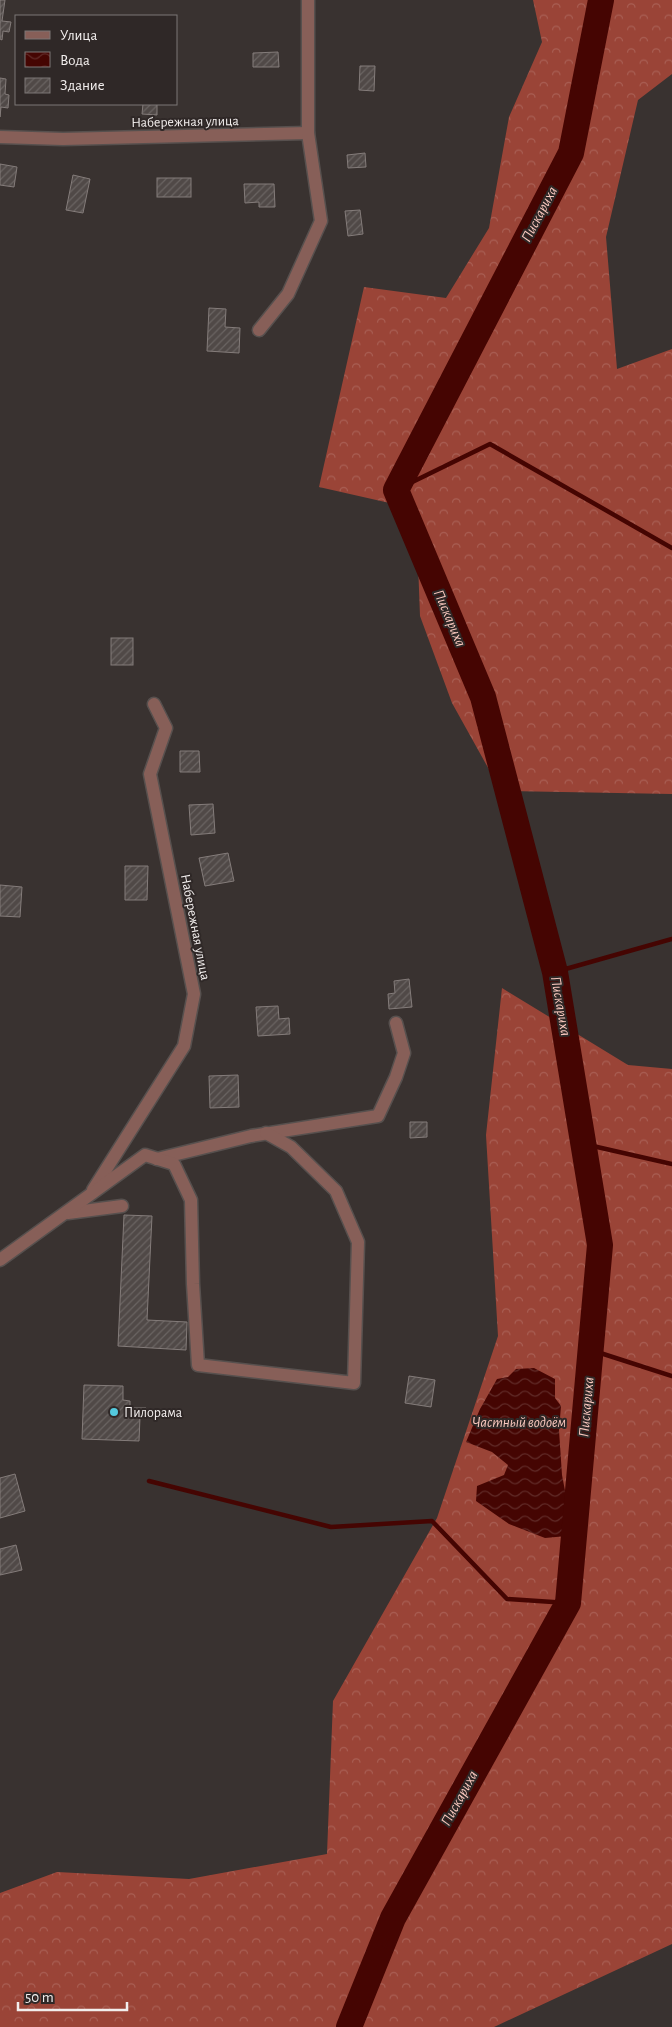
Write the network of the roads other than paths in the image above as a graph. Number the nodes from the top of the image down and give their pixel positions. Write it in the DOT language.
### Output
graph roads {
  1 [pos="308,0"];
  2 [pos="308,133"];
  3 [pos="0,137"];
  4 [pos="259,330"];
  5 [pos="154,704"];
  6 [pos="396,1023"];
  7 [pos="266,1133"];
  8 [pos="157,1159"];
  9 [pos="89,1196"];
  10 [pos="122,1206"];
  11 [pos="65,1214"];
  12 [pos="0,1260"];
  1 -- 2 [label="street"];
  2 -- 3 [label="street, Набережная улица"];
  2 -- 4 [label="street"];
  5 -- 9 [label="street, Набережная улица"];
  6 -- 7 [label="street"];
  7 -- 8 [label="street"];
  7 -- 8 [label="street"];
  8 -- 9 [label="street"];
  9 -- 11 [label="street"];
  10 -- 11 [label="street"];
  11 -- 12 [label="street"];
}
